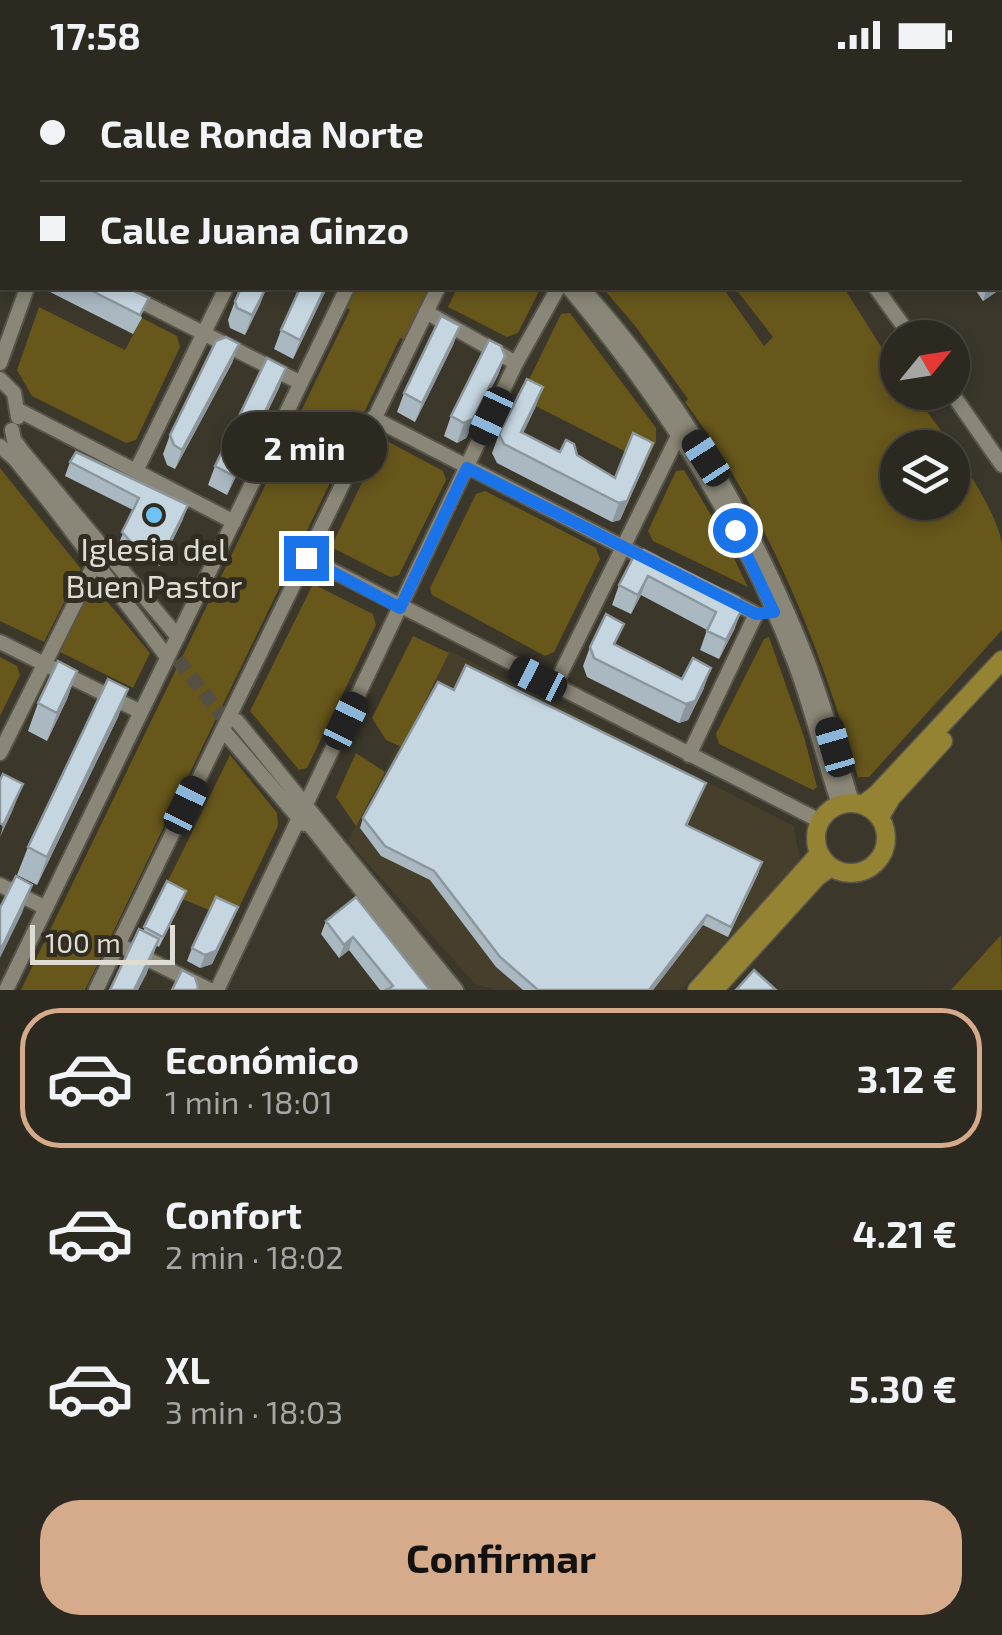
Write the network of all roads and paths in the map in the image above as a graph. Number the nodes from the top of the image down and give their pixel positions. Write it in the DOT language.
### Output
graph roads {
  1 [pos="26,290"];
  2 [pos="118,290"];
  3 [pos="225,290"];
  4 [pos="346,290"];
  5 [pos="437,290"];
  6 [pos="557,290"];
  7 [pos="571,290"];
  8 [pos="584,290"];
  9 [pos="877,290"];
  10 [pos="426,312"];
  11 [pos="899,320"];
  12 [pos="204,333"];
  13 [pos="0,363"];
  14 [pos="516,363"];
  15 [pos="0,380"];
  16 [pos="301,383"];
  17 [pos="18,410"];
  18 [pos="964,410"];
  19 [pos="373,418"];
  20 [pos="12,430"];
  21 [pos="679,434"];
  22 [pos="0,443"];
  23 [pos="1002,465"];
  24 [pos="467,468"];
  25 [pos="136,471"];
  26 [pos="56,501"];
  27 [pos="234,522"];
  28 [pos="622,546"];
  29 [pos="306,558"];
  30 [pos="94,563"];
  31 [pos="660,566"];
  32 [pos="705,588"];
  33 [pos="400,608"];
  34 [pos="774,612"];
  35 [pos="756,614"];
  36 [pos="0,642"];
  37 [pos="169,643"];
  38 [pos="1002,660"];
  39 [pos="43,663"];
  40 [pos="1002,677"];
  41 [pos="554,687"];
  42 [pos="140,712"];
  43 [pos="232,722"];
  44 [pos="0,753"];
  45 [pos="689,755"];
  46 [pos="308,800"];
  47 [pos="852,803"];
  48 [pos="880,816"];
  49 [pos="298,818"];
  50 [pos="820,820"];
  51 [pos="326,839"];
  52 [pos="825,860"];
  53 [pos="0,885"];
  54 [pos="46,908"];
  55 [pos="118,944"];
  56 [pos="6,990"];
  57 [pos="96,990"];
  58 [pos="214,990"];
  59 [pos="440,990"];
  60 [pos="456,990"];
  61 [pos="696,990"];
  62 [pos="714,990"];
  1 -- 13 [label="street"];
  2 -- 12 [label="street"];
  3 -- 12 [label="street"];
  4 -- 16 [label="street"];
  5 -- 10 [label="street"];
  6 -- 14 [label="street"];
  7 -- 21 [label="street"];
  8 -- 47 [label="street"];
  9 -- 11 [label="street"];
  10 -- 14 [label="street"];
  10 -- 19 [label="street"];
  12 -- 16 [label="street"];
  12 -- 25 [label="street"];
  14 -- 24 [label="street"];
  15 -- 17 [label="street"];
  16 -- 27 [label="street"];
  17 -- 20 [label="street"];
  17 -- 25 [label="street"];
  18 -- 23 [label="street"];
  19 -- 24 [label="street"];
  19 -- 29 [label="street"];
  20 -- 22 [label="street"];
  20 -- 26 [label="street"];
  21 -- 28 [label="street"];
  21 -- 34 [label="street"];
  22 -- 26 [label="street"];
  24 -- 28 [label="street"];
  24 -- 33 [label="street"];
  25 -- 27 [label="street"];
  26 -- 30 [label="street"];
  26 -- 37 [label="street"];
  27 -- 37 [label="street"];
  28 -- 31 [label="street"];
  28 -- 41 [label="street"];
  29 -- 33 [label="street"];
  29 -- 43 [label="street"];
  30 -- 37 [label="street"];
  30 -- 39 [label="street"];
  32 -- 35 [label="street"];
  33 -- 41 [label="street"];
  33 -- 46 [label="street"];
  34 -- 35 [label="street"];
  34 -- 47 [label="street"];
  35 -- 45 [label="street"];
  36 -- 39 [label="street"];
  37 -- 42 [label="street"];
  38 -- 47 [label="main road"];
  39 -- 42 [label="street"];
  39 -- 44 [label="street"];
  40 -- 48 [label="main road"];
  41 -- 45 [label="street"];
  42 -- 54 [label="street"];
  43 -- 46 [label="street"];
  43 -- 49 [label="street"];
  43 -- 51 [label="street"];
  43 -- 55 [label="street"];
  45 -- 50 [label="street"];
  46 -- 51 [label="street"];
  47 -- 48 [label="main road"];
  47 -- 50 [label="main road"];
  48 -- 52 [label="main road"];
  49 -- 51 [label="street"];
  49 -- 58 [label="street"];
  50 -- 52 [label="main road"];
  51 -- 59 [label="street"];
  51 -- 60 [label="street"];
  52 -- 61 [label="main road"];
  52 -- 62 [label="main road"];
  53 -- 54 [label="street"];
  54 -- 56 [label="street"];
  55 -- 57 [label="street"];
  55 -- 58 [label="street"];
}
